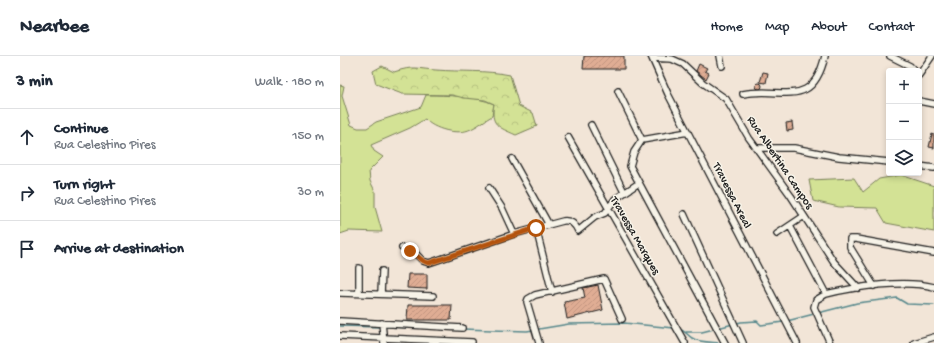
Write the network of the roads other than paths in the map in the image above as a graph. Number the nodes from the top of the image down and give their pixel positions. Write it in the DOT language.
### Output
graph roads {
  1 [pos="720,56"];
  2 [pos="825,56"];
  3 [pos="890,56"];
  4 [pos="932,56"];
  5 [pos="652,57"];
  6 [pos="722,66"];
  7 [pos="912,68"];
  8 [pos="922,71"];
  9 [pos="618,92"];
  10 [pos="743,94"];
  11 [pos="922,102"];
  12 [pos="934,104"];
  13 [pos="591,125"];
  14 [pos="688,132"];
  15 [pos="568,137"];
  16 [pos="642,140"];
  17 [pos="757,148"];
  18 [pos="512,159"];
  19 [pos="886,162"];
  20 [pos="922,166"];
  21 [pos="934,168"];
  22 [pos="639,183"];
  23 [pos="488,188"];
  24 [pos="624,192"];
  25 [pos="608,209"];
  26 [pos="684,214"];
  27 [pos="804,216"];
  28 [pos="549,225"];
  29 [pos="790,226"];
  30 [pos="536,228"];
  31 [pos="514,234"];
  32 [pos="777,234"];
  33 [pos="402,248"];
  34 [pos="934,253"];
  35 [pos="360,268"];
  36 [pos="382,271"];
  37 [pos="874,286"];
  38 [pos="934,287"];
  39 [pos="858,288"];
  40 [pos="552,292"];
  41 [pos="340,293"];
  42 [pos="359,293"];
  43 [pos="381,294"];
  44 [pos="826,294"];
  45 [pos="433,296"];
  46 [pos="622,319"];
  47 [pos="340,321"];
  48 [pos="383,325"];
  49 [pos="462,328"];
  50 [pos="340,336"];
  51 [pos="934,337"];
  52 [pos="384,338"];
  53 [pos="472,342"];
  54 [pos="539,343"];
  55 [pos="685,343"];
  56 [pos="725,343"];
  57 [pos="743,343"];
  58 [pos="797,343"];
  59 [pos="830,343"];
  60 [pos="914,343"];
  1 -- 6 [label="street"];
  2 -- 10 [label="street"];
  3 -- 7 [label="street"];
  4 -- 8 [label="street"];
  5 -- 14 [label="street, Travessa Areal"];
  5 -- 17 [label="street, Rua Albertina Campos"];
  9 -- 16 [label="street"];
  11 -- 12 [label="street"];
  13 -- 24 [label="street"];
  14 -- 16 [label="street"];
  14 -- 58 [label="street, Travessa Areal"];
  15 -- 25 [label="street, Travessa Marques"];
  16 -- 22 [label="street"];
  17 -- 19 [label="street"];
  17 -- 27 [label="street, Rua Albertina Campos"];
  18 -- 28 [label="street"];
  20 -- 21 [label="street"];
  22 -- 24 [label="street"];
  22 -- 56 [label="street"];
  23 -- 31 [label="street"];
  24 -- 25 [label="street"];
  25 -- 28 [label="street"];
  25 -- 55 [label="street, Travessa Marques"];
  26 -- 57 [label="street"];
  27 -- 29 [label="street"];
  27 -- 39 [label="street, Rua Albertina Campos"];
  28 -- 30 [label="street"];
  29 -- 32 [label="street"];
  29 -- 44 [label="street"];
  30 -- 31 [label="street"];
  30 -- 40 [label="street"];
  31 -- 33 [label="street"];
  34 -- 37 [label="street"];
  35 -- 42 [label="street"];
  36 -- 43 [label="street"];
  37 -- 38 [label="street"];
  37 -- 39 [label="street"];
  39 -- 44 [label="street"];
  40 -- 46 [label="street"];
  40 -- 54 [label="street"];
  41 -- 42 [label="street"];
  42 -- 43 [label="street"];
  43 -- 45 [label="street"];
  44 -- 59 [label="street"];
  47 -- 48 [label="street"];
  48 -- 49 [label="street"];
  48 -- 52 [label="street"];
  50 -- 52 [label="street"];
  51 -- 60 [label="street"];
  52 -- 53 [label="street"];
}
